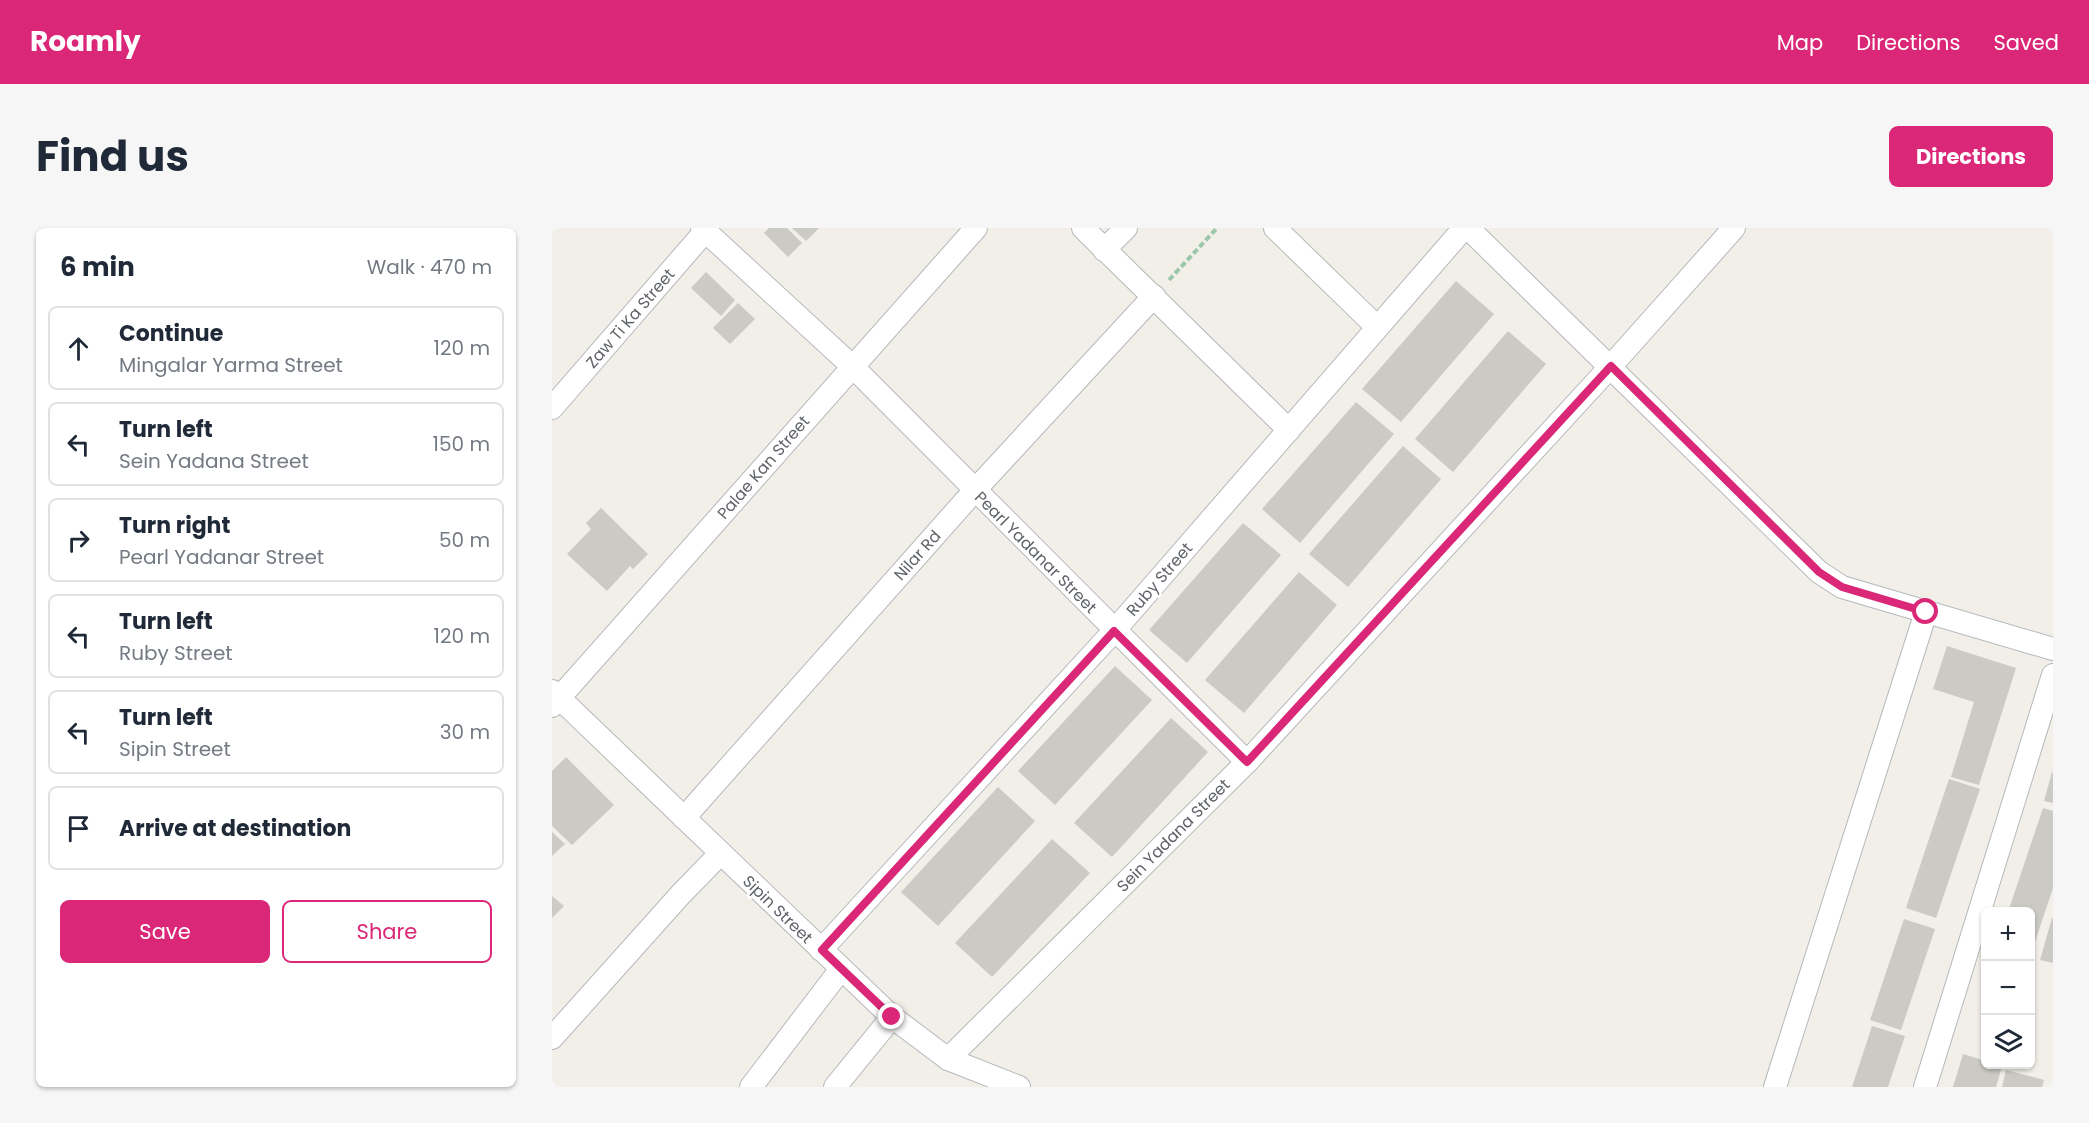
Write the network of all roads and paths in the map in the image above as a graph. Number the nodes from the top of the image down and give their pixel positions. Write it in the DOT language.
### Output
graph roads {
  1 [pos="976,228"];
  2 [pos="1083,228"];
  3 [pos="1126,228"];
  4 [pos="1217,228"];
  5 [pos="1275,228"];
  6 [pos="1466,228"];
  7 [pos="1734,228"];
  8 [pos="705,229"];
  9 [pos="1104,250"];
  10 [pos="1154,296"];
  11 [pos="1377,327"];
  12 [pos="852,366"];
  13 [pos="1611,366"];
  14 [pos="552,408"];
  15 [pos="1289,430"];
  16 [pos="975,490"];
  17 [pos="1926,612"];
  18 [pos="1114,631"];
  19 [pos="2053,649"];
  20 [pos="2053,675"];
  21 [pos="554,698"];
  22 [pos="1247,762"];
  23 [pos="684,818"];
  24 [pos="721,854"];
  25 [pos="822,950"];
  26 [pos="841,969"];
  27 [pos="892,1017"];
  28 [pos="552,1038"];
  29 [pos="948,1059"];
  30 [pos="751,1087"];
  31 [pos="835,1087"];
  32 [pos="1019,1087"];
  33 [pos="1774,1087"];
  34 [pos="1925,1087"];
  1 -- 12 [label="street, Palae Kan Street"];
  2 -- 9 [label="street"];
  3 -- 9 [label="street"];
  4 -- 10 [label="path"];
  5 -- 11 [label="street"];
  6 -- 11 [label="street, Ruby Street"];
  6 -- 13 [label="street"];
  7 -- 13 [label="street, Sein Yadana Street"];
  8 -- 12 [label="street, Pearl Yadanar Street"];
  8 -- 14 [label="street, Zaw Ti Ka Street"];
  9 -- 10 [label="street"];
  10 -- 15 [label="street"];
  10 -- 16 [label="street, Nilar Rd"];
  11 -- 15 [label="street, Ruby Street"];
  12 -- 16 [label="street, Pearl Yadanar Street"];
  12 -- 21 [label="street, Palae Kan Street"];
  13 -- 17 [label="street"];
  13 -- 22 [label="street, Sein Yadana Street"];
  15 -- 18 [label="street, Ruby Street"];
  16 -- 18 [label="street, Pearl Yadanar Street"];
  16 -- 23 [label="street, Nilar Rd"];
  17 -- 19 [label="street"];
  17 -- 33 [label="street"];
  18 -- 22 [label="street, Pearl Yadanar Street"];
  18 -- 25 [label="street, Ruby Street"];
  20 -- 34 [label="street"];
  21 -- 23 [label="street, Sipin Street"];
  22 -- 29 [label="street, Sein Yadana Street"];
  23 -- 24 [label="street, Sipin Street"];
  24 -- 25 [label="street, Sipin Street"];
  24 -- 28 [label="street"];
  25 -- 26 [label="street, Sipin Street"];
  26 -- 27 [label="street, Sipin Street"];
  26 -- 30 [label="street"];
  27 -- 29 [label="street, Sipin Street"];
  27 -- 31 [label="street"];
  29 -- 32 [label="street, Sipin Street"];
}
